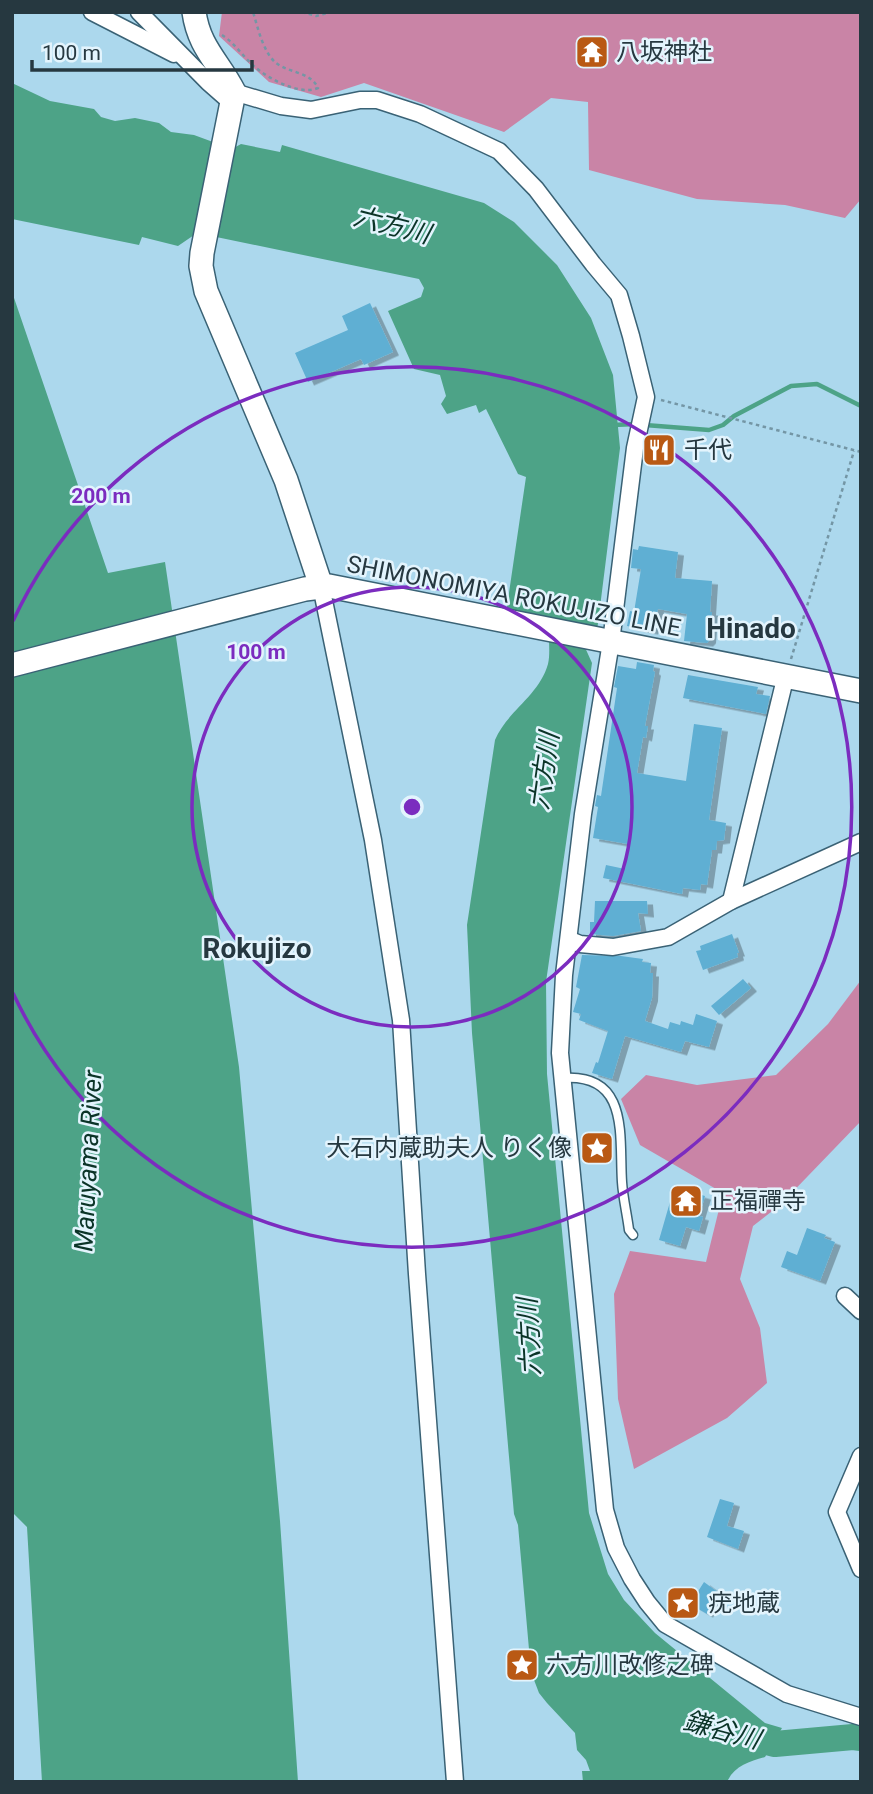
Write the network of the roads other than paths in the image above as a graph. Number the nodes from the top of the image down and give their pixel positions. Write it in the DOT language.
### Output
graph roads {
  1 [pos="92,12"];
  2 [pos="139,12"];
  3 [pos="194,12"];
  4 [pos="192,64"];
  5 [pos="234,98"];
  6 [pos="313,588"];
  7 [pos="606,641"];
  8 [pos="12,666"];
  9 [pos="786,675"];
  10 [pos="861,691"];
  11 [pos="861,842"];
  12 [pos="731,901"];
  13 [pos="570,940"];
  14 [pos="563,1078"];
  15 [pos="633,1235"];
  16 [pos="845,1296"];
  17 [pos="861,1311"];
  18 [pos="861,1456"];
  19 [pos="861,1569"];
  20 [pos="861,1717"];
  21 [pos="455,1782"];
  1 -- 4 [label="street"];
  2 -- 4 [label="street"];
  3 -- 5 [label="main road"];
  4 -- 5 [label="street"];
  5 -- 6 [label="main road"];
  5 -- 7 [label="street"];
  6 -- 7 [label="main road, SHIMONOMIYA ROKUJIZO LINE"];
  6 -- 8 [label="main road"];
  6 -- 21 [label="street"];
  7 -- 9 [label="main road, SHIMONOMIYA ROKUJIZO LINE"];
  7 -- 13 [label="street"];
  9 -- 10 [label="main road, SHIMONOMIYA ROKUJIZO LINE"];
  9 -- 12 [label="street"];
  11 -- 12 [label="street"];
  12 -- 13 [label="street"];
  13 -- 14 [label="street"];
  14 -- 15 [label="lane"];
  14 -- 20 [label="street"];
  16 -- 17 [label="street"];
  18 -- 19 [label="street"];
}
